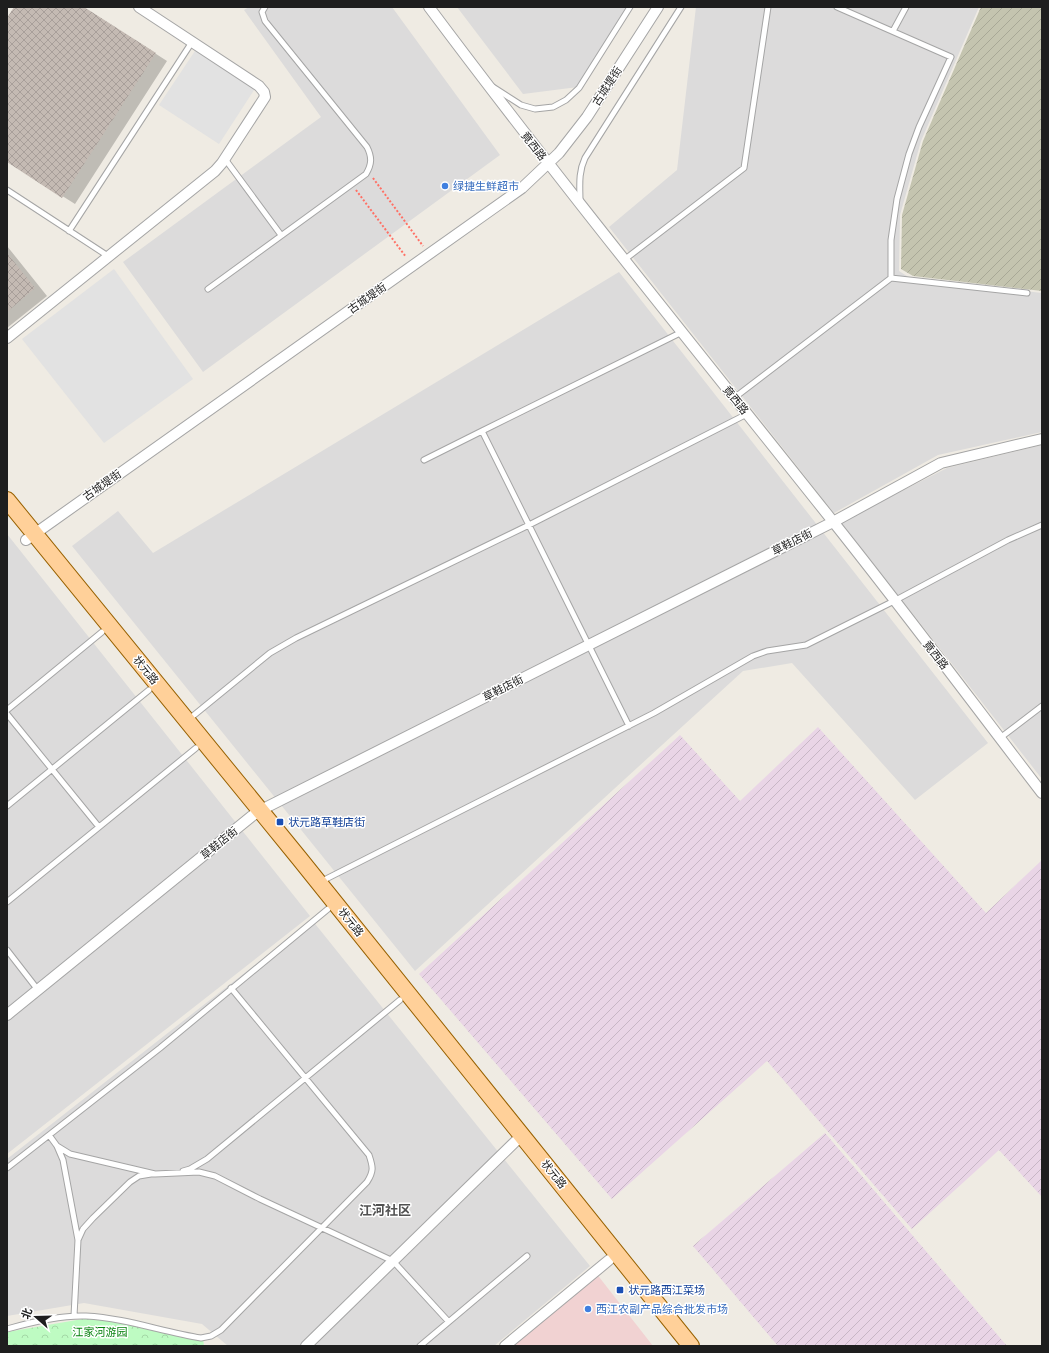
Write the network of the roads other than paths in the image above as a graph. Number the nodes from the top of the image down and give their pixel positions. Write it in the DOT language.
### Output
graph roads {
  1 [pos="139,7"];
  2 [pos="265,7"];
  3 [pos="428,7"];
  4 [pos="630,7"];
  5 [pos="658,7"];
  6 [pos="681,7"];
  7 [pos="768,7"];
  8 [pos="837,7"];
  9 [pos="906,7"];
  10 [pos="893,31"];
  11 [pos="192,42"];
  12 [pos="483,80"];
  13 [pos="225,159"];
  14 [pos="548,164"];
  15 [pos="7,190"];
  16 [pos="581,205"];
  17 [pos="70,231"];
  18 [pos="282,235"];
  19 [pos="108,256"];
  20 [pos="624,260"];
  21 [pos="891,278"];
  22 [pos="208,289"];
  23 [pos="1027,293"];
  24 [pos="682,332"];
  25 [pos="7,338"];
  26 [pos="734,398"];
  27 [pos="748,414"];
  28 [pos="482,431"];
  29 [pos="1042,439"];
  30 [pos="424,460"];
  31 [pos="7,500"];
  32 [pos="7,516"];
  33 [pos="833,522"];
  34 [pos="529,525"];
  35 [pos="1042,525"];
  36 [pos="30,536"];
  37 [pos="894,601"];
  38 [pos="102,632"];
  39 [pos="588,645"];
  40 [pos="149,690"];
  41 [pos="1042,706"];
  42 [pos="7,710"];
  43 [pos="7,714"];
  44 [pos="188,721"];
  45 [pos="629,726"];
  46 [pos="1000,738"];
  47 [pos="196,748"];
  48 [pos="52,770"];
  49 [pos="1042,793"];
  50 [pos="7,806"];
  51 [pos="256,813"];
  52 [pos="99,827"];
  53 [pos="320,883"];
  54 [pos="7,902"];
  55 [pos="328,909"];
  56 [pos="7,950"];
  57 [pos="231,988"];
  58 [pos="38,990"];
  59 [pos="400,1000"];
  60 [pos="7,1015"];
  61 [pos="305,1078"];
  62 [pos="49,1135"];
  63 [pos="518,1139"];
  64 [pos="57,1146"];
  65 [pos="7,1168"];
  66 [pos="155,1174"];
  67 [pos="176,1174"];
  68 [pos="322,1228"];
  69 [pos="78,1240"];
  70 [pos="527,1256"];
  71 [pos="609,1260"];
  72 [pos="393,1261"];
  73 [pos="74,1316"];
  74 [pos="448,1322"];
  75 [pos="7,1329"];
  76 [pos="306,1346"];
  77 [pos="420,1346"];
  78 [pos="504,1346"];
  79 [pos="678,1346"];
  80 [pos="691,1346"];
  1 -- 11 [label="street"];
  2 -- 18 [label="lane"];
  3 -- 12 [label="street, 竟西路"];
  4 -- 12 [label="lane"];
  5 -- 14 [label="street, 古城堤街"];
  6 -- 16 [label="lane"];
  7 -- 20 [label="lane"];
  8 -- 10 [label="lane"];
  9 -- 10 [label="lane"];
  10 -- 21 [label="lane"];
  11 -- 13 [label="street"];
  11 -- 17 [label="lane"];
  12 -- 14 [label="street, 竟西路"];
  13 -- 18 [label="lane"];
  13 -- 19 [label="street"];
  14 -- 16 [label="street, 竟西路"];
  14 -- 36 [label="street, 古城堤街"];
  15 -- 17 [label="lane"];
  16 -- 20 [label="street, 竟西路"];
  17 -- 19 [label="lane"];
  18 -- 22 [label="lane"];
  19 -- 25 [label="street"];
  20 -- 24 [label="street, 竟西路"];
  21 -- 23 [label="lane"];
  21 -- 26 [label="lane"];
  24 -- 26 [label="street, 竟西路"];
  24 -- 28 [label="lane"];
  26 -- 27 [label="street, 竟西路"];
  27 -- 33 [label="street, 竟西路"];
  27 -- 34 [label="lane"];
  28 -- 30 [label="lane"];
  28 -- 34 [label="lane"];
  29 -- 33 [label="street, 草鞋店街"];
  31 -- 36 [label="main road, 状元路"];
  32 -- 36 [label="main road, 状元路"];
  33 -- 37 [label="street, 竟西路"];
  33 -- 39 [label="street, 草鞋店街"];
  34 -- 39 [label="lane"];
  34 -- 44 [label="lane"];
  35 -- 37 [label="lane"];
  36 -- 38 [label="main road, 状元路"];
  36 -- 44 [label="main road, 状元路"];
  37 -- 45 [label="lane"];
  37 -- 46 [label="street, 竟西路"];
  38 -- 40 [label="main road, 状元路"];
  38 -- 42 [label="lane"];
  39 -- 45 [label="lane"];
  39 -- 51 [label="street, 草鞋店街"];
  40 -- 47 [label="main road, 状元路"];
  40 -- 48 [label="lane"];
  41 -- 46 [label="lane"];
  43 -- 48 [label="lane"];
  44 -- 51 [label="main road, 状元路"];
  45 -- 53 [label="lane"];
  46 -- 49 [label="street, 竟西路"];
  47 -- 51 [label="main road, 状元路"];
  47 -- 52 [label="lane"];
  48 -- 50 [label="lane"];
  48 -- 52 [label="lane"];
  51 -- 53 [label="main road, 状元路"];
  51 -- 55 [label="main road, 状元路"];
  51 -- 58 [label="street, 草鞋店街"];
  52 -- 54 [label="lane"];
  53 -- 63 [label="main road, 状元路"];
  55 -- 57 [label="lane"];
  55 -- 59 [label="main road, 状元路"];
  56 -- 58 [label="lane"];
  57 -- 61 [label="lane"];
  57 -- 62 [label="lane"];
  58 -- 60 [label="street, 草鞋店街"];
  59 -- 61 [label="lane"];
  59 -- 63 [label="main road, 状元路"];
  61 -- 67 [label="lane"];
  61 -- 68 [label="lane"];
  62 -- 64 [label="lane"];
  62 -- 65 [label="lane"];
  63 -- 71 [label="main road, 状元路"];
  63 -- 72 [label="street"];
  63 -- 80 [label="main road, 状元路"];
  64 -- 66 [label="lane"];
  64 -- 69 [label="lane"];
  66 -- 67 [label="lane"];
  66 -- 69 [label="lane"];
  67 -- 68 [label="lane"];
  68 -- 72 [label="lane"];
  68 -- 73 [label="lane"];
  69 -- 73 [label="lane"];
  70 -- 74 [label="lane"];
  71 -- 78 [label="street"];
  71 -- 79 [label="main road, 状元路"];
  72 -- 74 [label="lane"];
  72 -- 76 [label="street"];
  73 -- 75 [label="lane"];
  74 -- 77 [label="lane"];
}
